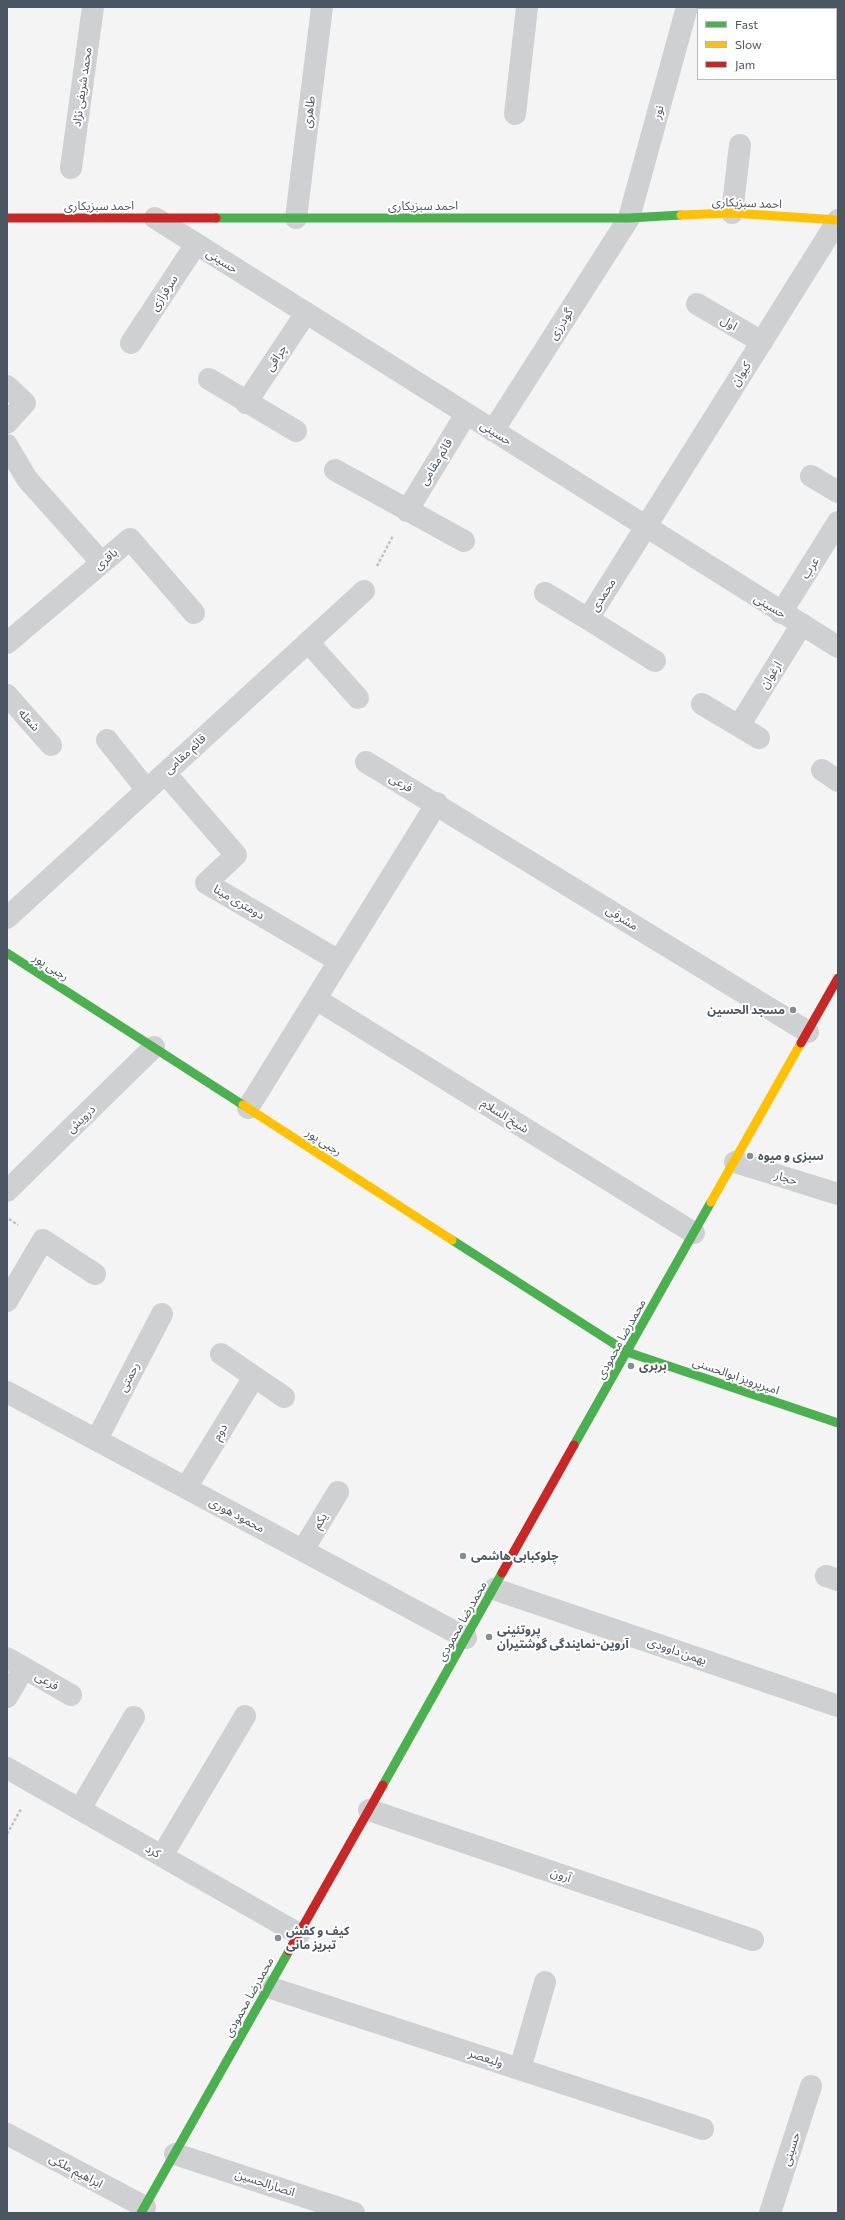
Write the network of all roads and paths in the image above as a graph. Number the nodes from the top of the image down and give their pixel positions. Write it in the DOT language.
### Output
graph roads {
  1 [pos="93,7"];
  2 [pos="322,7"];
  3 [pos="527,7"];
  4 [pos="688,7"];
  5 [pos="515,114"];
  6 [pos="740,145"];
  7 [pos="71,168"];
  8 [pos="732,212"];
  9 [pos="7,218"];
  10 [pos="155,218"];
  11 [pos="296,218"];
  12 [pos="629,218"];
  13 [pos="838,220"];
  14 [pos="196,244"];
  15 [pos="697,304"];
  16 [pos="306,313"];
  17 [pos="762,342"];
  18 [pos="132,343"];
  19 [pos="209,379"];
  20 [pos="7,386"];
  21 [pos="246,403"];
  22 [pos="466,414"];
  23 [pos="7,423"];
  24 [pos="493,431"];
  25 [pos="296,432"];
  26 [pos="7,445"];
  27 [pos="335,470"];
  28 [pos="812,476"];
  29 [pos="838,492"];
  30 [pos="407,511"];
  31 [pos="838,522"];
  32 [pos="644,527"];
  33 [pos="464,541"];
  34 [pos="102,563"];
  35 [pos="364,591"];
  36 [pos="545,593"];
  37 [pos="194,613"];
  38 [pos="781,613"];
  39 [pos="588,619"];
  40 [pos="802,624"];
  41 [pos="308,642"];
  42 [pos="7,643"];
  43 [pos="838,647"];
  44 [pos="655,661"];
  45 [pos="7,695"];
  46 [pos="358,698"];
  47 [pos="702,704"];
  48 [pos="739,726"];
  49 [pos="760,738"];
  50 [pos="107,740"];
  51 [pos="51,745"];
  52 [pos="366,762"];
  53 [pos="165,773"];
  54 [pos="147,790"];
  55 [pos="437,803"];
  56 [pos="7,918"];
  57 [pos="7,953"];
  58 [pos="339,961"];
  59 [pos="838,978"];
  60 [pos="316,999"];
  61 [pos="808,1032"];
  62 [pos="154,1048"];
  63 [pos="248,1108"];
  64 [pos="734,1162"];
  65 [pos="7,1191"];
  66 [pos="838,1194"];
  67 [pos="694,1233"];
  68 [pos="95,1274"];
  69 [pos="7,1301"];
  70 [pos="162,1314"];
  71 [pos="627,1352"];
  72 [pos="221,1354"];
  73 [pos="254,1377"];
  74 [pos="7,1392"];
  75 [pos="284,1397"];
  76 [pos="838,1423"];
  77 [pos="97,1440"];
  78 [pos="186,1488"];
  79 [pos="338,1492"];
  80 [pos="303,1550"];
  81 [pos="494,1588"];
  82 [pos="466,1638"];
  83 [pos="16,1663"];
  84 [pos="70,1695"];
  85 [pos="7,1697"];
  86 [pos="838,1706"];
  87 [pos="245,1716"];
  88 [pos="134,1717"];
  89 [pos="7,1768"];
  90 [pos="80,1809"];
  91 [pos="369,1810"];
  92 [pos="162,1856"];
  93 [pos="299,1934"];
  94 [pos="753,1940"];
  95 [pos="544,1982"];
  96 [pos="268,1987"];
  97 [pos="520,2069"];
  98 [pos="811,2086"];
  99 [pos="703,2129"];
  100 [pos="7,2134"];
  101 [pos="175,2154"];
  102 [pos="143,2210"];
  103 [pos="354,2213"];
  104 [pos="770,2213"];
  1 -- 7 [label="street, محمد شریفی نژاد"];
  2 -- 11 [label="street, طاهری"];
  3 -- 5 [label="street"];
  4 -- 12 [label="street, نور"];
  6 -- 8 [label="street"];
  8 -- 12 [label="street, احمد سبزیکاری"];
  8 -- 13 [label="street, احمد سبزیکاری"];
  9 -- 10 [label="street, احمد سبزیکاری"];
  10 -- 11 [label="street, احمد سبزیکاری"];
  10 -- 14 [label="street, حسینی"];
  11 -- 12 [label="street, احمد سبزیکاری"];
  12 -- 24 [label="street, گودرزی"];
  13 -- 17 [label="street, کیوان"];
  14 -- 16 [label="street, حسینی"];
  14 -- 18 [label="street, سرفرازی"];
  15 -- 17 [label="street, اول"];
  16 -- 21 [label="street, چراقی"];
  16 -- 22 [label="street, حسینی"];
  17 -- 32 [label="street, کیوان"];
  19 -- 21 [label="street"];
  20 -- 23 [label="street"];
  21 -- 25 [label="street"];
  22 -- 24 [label="street, حسینی"];
  22 -- 30 [label="street, قائم مقامی"];
  24 -- 32 [label="street, حسینی"];
  26 -- 34 [label="street"];
  27 -- 30 [label="street"];
  28 -- 29 [label="street"];
  30 -- 33 [label="street"];
  30 -- 35 [label="path"];
  31 -- 38 [label="street, عرب"];
  32 -- 38 [label="street, حسینی"];
  32 -- 39 [label="street, محمدی"];
  34 -- 37 [label="street, باقری"];
  34 -- 42 [label="street, باقری"];
  35 -- 41 [label="street, قائم مقامی"];
  36 -- 39 [label="street, محمدی"];
  38 -- 40 [label="street, حسینی"];
  39 -- 44 [label="street"];
  40 -- 43 [label="street, حسینی"];
  40 -- 48 [label="street, ارغوان"];
  41 -- 46 [label="street"];
  41 -- 53 [label="street, قائم مقامی"];
  45 -- 51 [label="street, شعله"];
  47 -- 48 [label="street"];
  48 -- 49 [label="street"];
  50 -- 54 [label="street"];
  52 -- 55 [label="street, فرعی"];
  53 -- 54 [label="street, قائم مقامی"];
  53 -- 58 [label="street, دومتری مینا"];
  54 -- 56 [label="street, قائم مقامی"];
  55 -- 58 [label="street"];
  55 -- 61 [label="street, مشرفی"];
  57 -- 62 [label="street, رجبی پور"];
  58 -- 60 [label="street"];
  59 -- 61 [label="street, محمدرضا محمودی"];
  60 -- 63 [label="street"];
  60 -- 67 [label="street, شیخ السلام"];
  61 -- 64 [label="street, محمدرضا محمودی"];
  62 -- 63 [label="street, رجبی پور"];
  62 -- 65 [label="street, درویش"];
  63 -- 71 [label="street, رجبی پور"];
  64 -- 66 [label="street, حجار"];
  64 -- 67 [label="street, محمدرضا محمودی"];
  67 -- 71 [label="street, محمدرضا محمودی"];
  68 -- 69 [label="street"];
  70 -- 77 [label="street, رحمتی"];
  71 -- 76 [label="street, امیرپرویز ابوالحسنی"];
  71 -- 81 [label="street, محمدرضا محمودی"];
  72 -- 73 [label="street"];
  73 -- 75 [label="street"];
  73 -- 78 [label="street, دوم"];
  74 -- 77 [label="street, محمود هوری"];
  77 -- 78 [label="street, محمود هوری"];
  78 -- 80 [label="street, محمود هوری"];
  79 -- 80 [label="street, یکم"];
  80 -- 82 [label="street, محمود هوری"];
  81 -- 82 [label="street, محمدرضا محمودی"];
  81 -- 86 [label="street, بهمن داوودی"];
  82 -- 91 [label="street, محمدرضا محمودی"];
  83 -- 84 [label="street, فرعی"];
  83 -- 85 [label="street, فرعی"];
  87 -- 92 [label="street"];
  88 -- 90 [label="street"];
  89 -- 90 [label="street, کرد"];
  90 -- 92 [label="street, کرد"];
  91 -- 93 [label="street, محمدرضا محمودی"];
  91 -- 94 [label="street, آرون"];
  92 -- 93 [label="street, کرد"];
  93 -- 96 [label="street, محمدرضا محمودی"];
  95 -- 97 [label="street"];
  96 -- 97 [label="street, ولیعصر"];
  96 -- 101 [label="street, محمدرضا محمودی"];
  97 -- 99 [label="street, ولیعصر"];
  98 -- 104 [label="street, حسینی"];
  100 -- 102 [label="street, ابراهیم ملکی"];
  101 -- 102 [label="street, محمدرضا محمودی"];
  101 -- 103 [label="street, انصارالحسین"];
}
